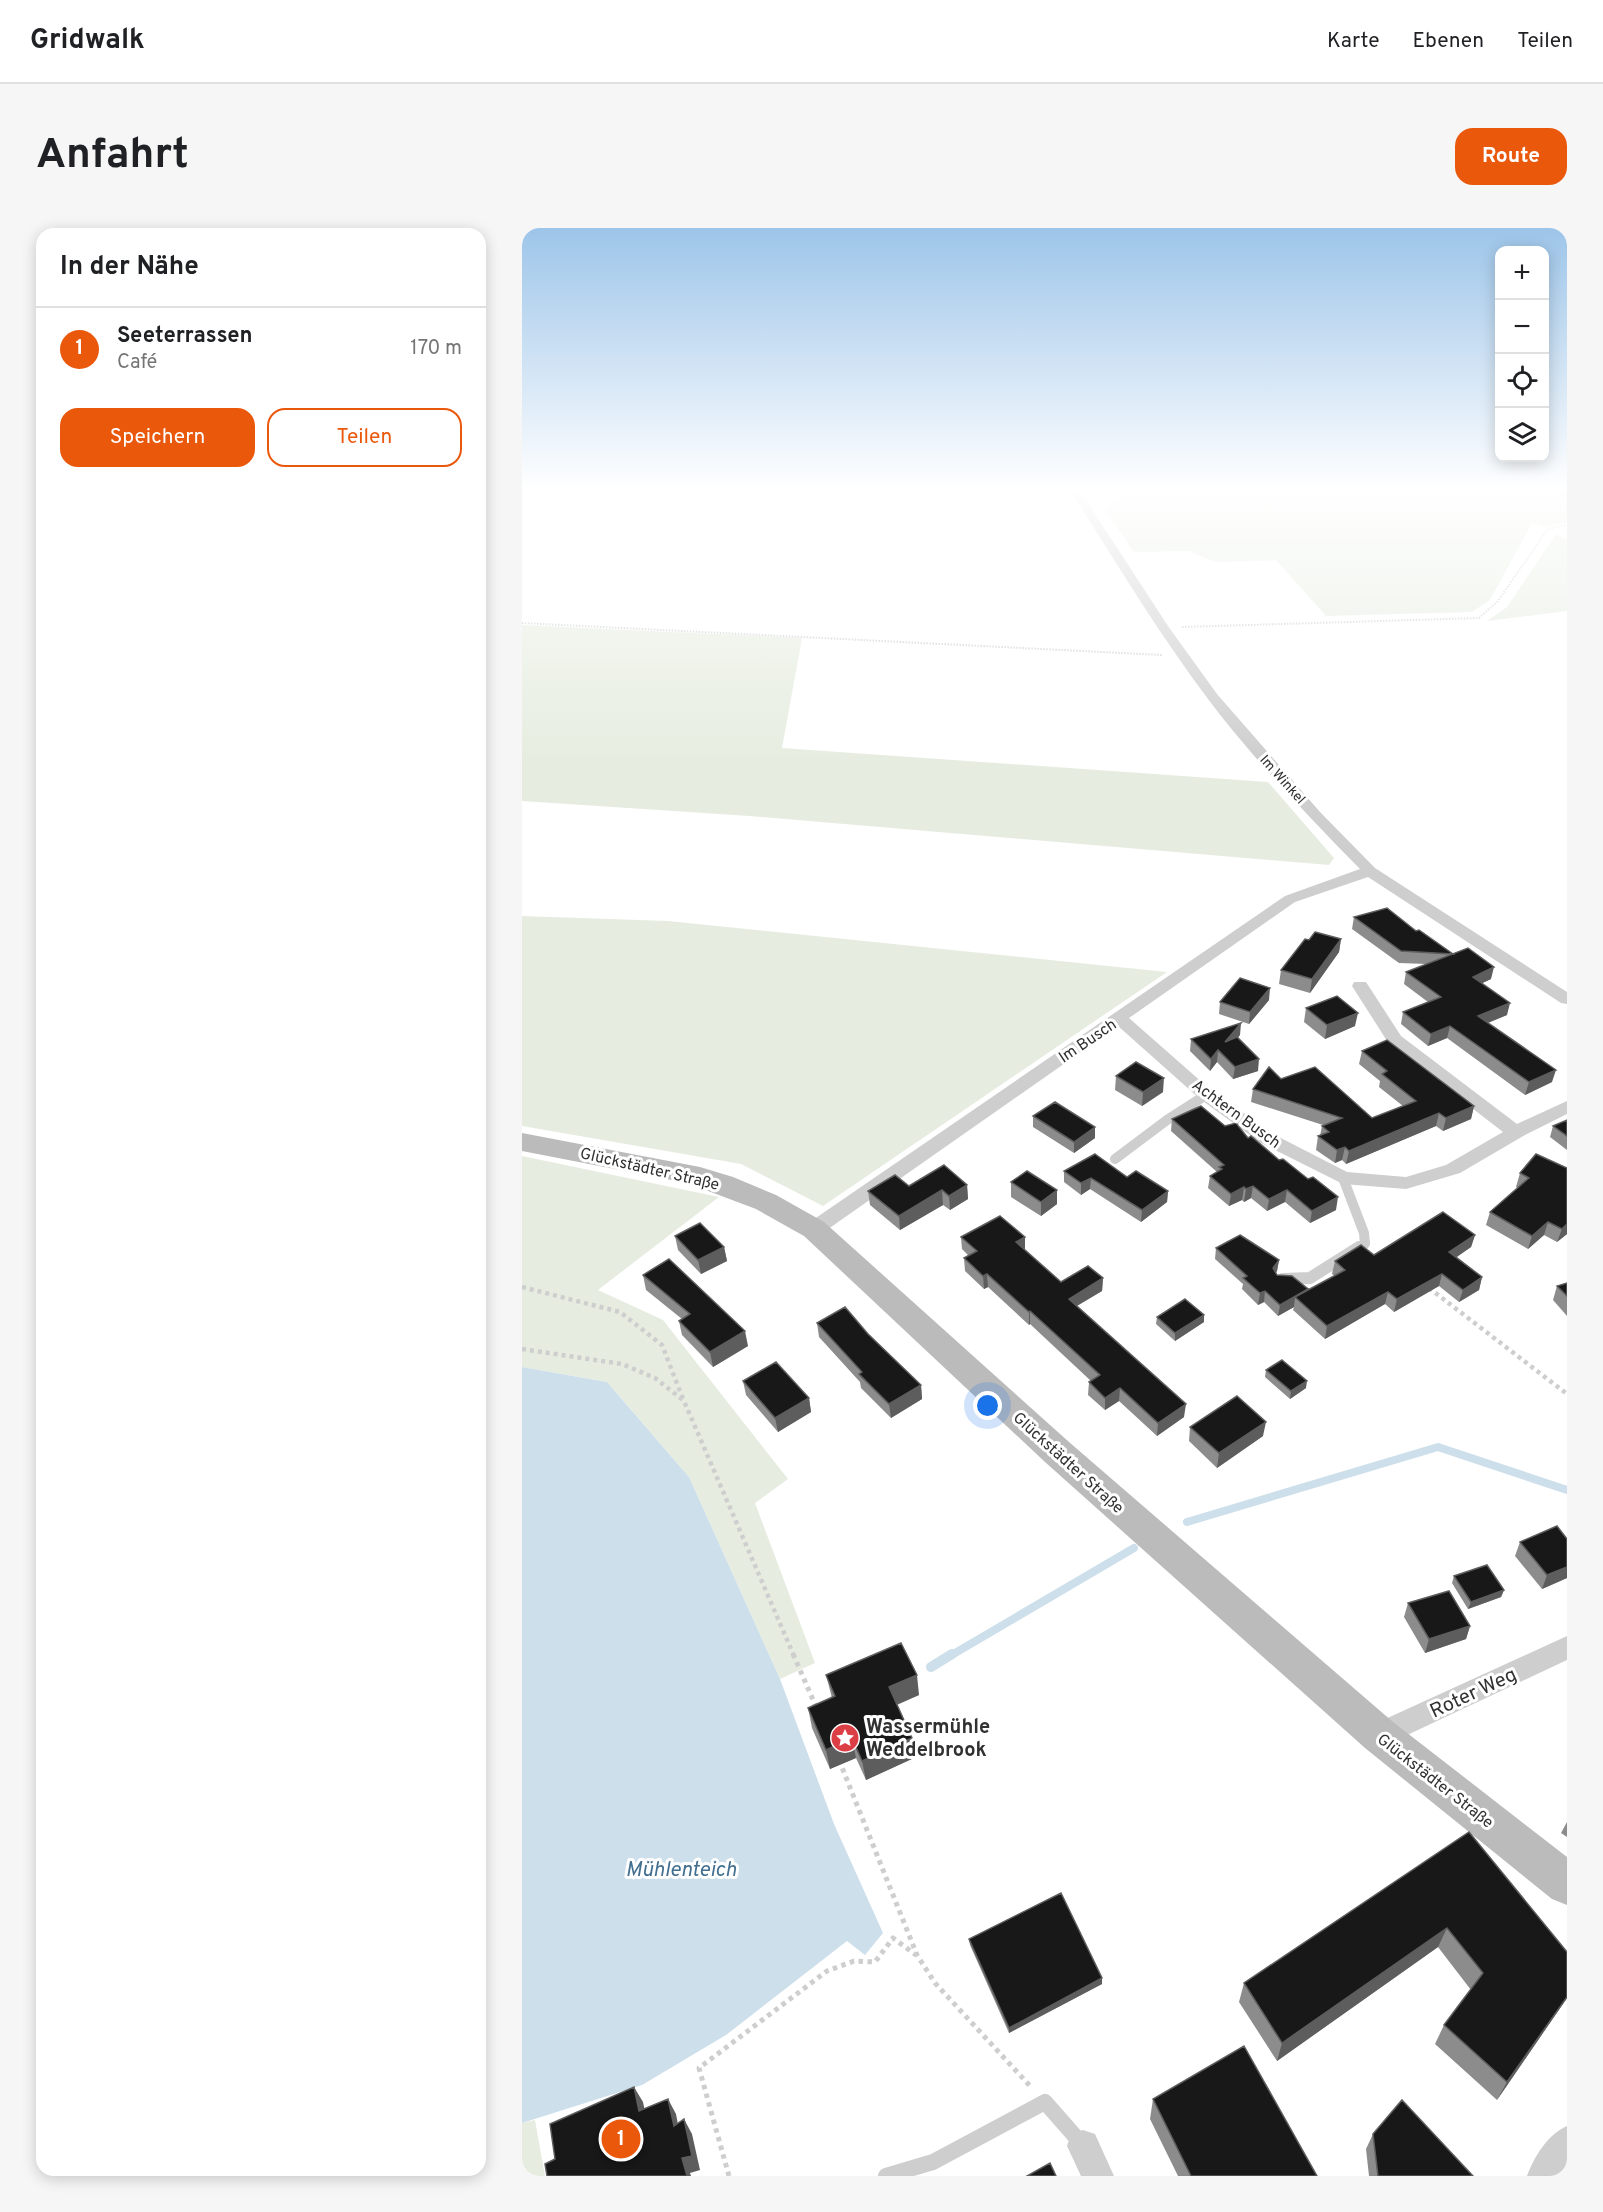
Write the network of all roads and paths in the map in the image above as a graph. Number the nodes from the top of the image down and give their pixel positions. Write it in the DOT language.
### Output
graph roads {
  1 [pos="1132,578"];
  2 [pos="1514,578"];
  3 [pos="522,623"];
  4 [pos="1163,627"];
  5 [pos="1183,656"];
  6 [pos="1370,871"];
  7 [pos="1360,987"];
  8 [pos="1567,999"];
  9 [pos="1120,1018"];
  10 [pos="1206,1095"];
  11 [pos="1567,1107"];
  12 [pos="1515,1132"];
  13 [pos="522,1142"];
  14 [pos="1115,1159"];
  15 [pos="1343,1178"];
  16 [pos="814,1229"];
  17 [pos="1280,1279"];
  18 [pos="1425,1285"];
  19 [pos="522,1287"];
  20 [pos="522,1349"];
  21 [pos="1567,1394"];
  22 [pos="684,1401"];
  23 [pos="1567,1648"];
  24 [pos="821,1716"];
  25 [pos="1379,1735"];
  26 [pos="834,1749"];
  27 [pos="1567,1884"];
  28 [pos="917,1955"];
  29 [pos="1045,2102"];
  30 [pos="1567,2142"];
  31 [pos="1083,2146"];
  32 [pos="729,2176"];
  33 [pos="886,2176"];
  34 [pos="1098,2176"];
  35 [pos="1543,2176"];
  1 -- 4 [label="street, Im Winkel"];
  2 -- 4 [label="path"];
  3 -- 5 [label="path"];
  4 -- 5 [label="street, Im Winkel"];
  5 -- 6 [label="street, Im Winkel"];
  6 -- 8 [label="street, Im Winkel"];
  6 -- 9 [label="street, Im Busch"];
  7 -- 12 [label="street"];
  9 -- 10 [label="street, Achtern Busch"];
  9 -- 16 [label="street, Im Busch"];
  10 -- 14 [label="lane"];
  10 -- 15 [label="street, Achtern Busch"];
  11 -- 12 [label="street, Achtern Busch"];
  12 -- 15 [label="street, Achtern Busch"];
  13 -- 16 [label="street, Glückstädter Straße"];
  15 -- 17 [label="lane"];
  16 -- 25 [label="street, Glückstädter Straße"];
  18 -- 21 [label="path"];
  19 -- 22 [label="path"];
  20 -- 22 [label="path"];
  22 -- 24 [label="path"];
  23 -- 25 [label="street, Roter Weg"];
  25 -- 27 [label="street, Glückstädter Straße"];
  26 -- 28 [label="path"];
  28 -- 29 [label="path"];
  28 -- 32 [label="path"];
  29 -- 31 [label="lane"];
  29 -- 33 [label="lane"];
  30 -- 35 [label="street"];
  31 -- 34 [label="street"];
}
